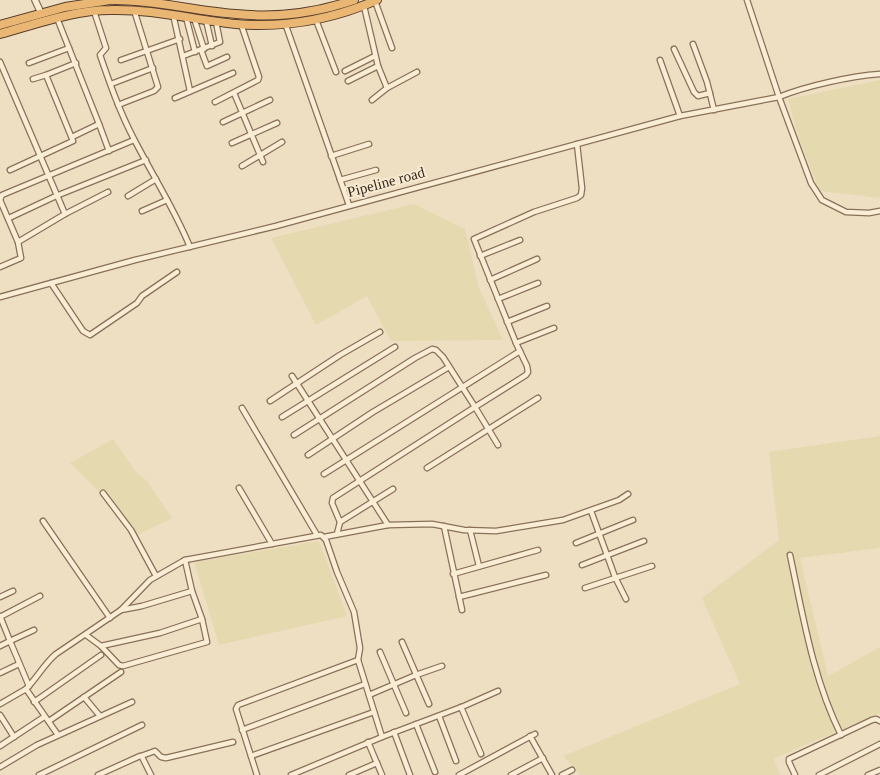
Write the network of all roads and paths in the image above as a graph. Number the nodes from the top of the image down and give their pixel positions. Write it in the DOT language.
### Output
graph roads {
  1 [pos="35,0"];
  2 [pos="110,0"];
  3 [pos="114,0"];
  4 [pos="354,0"];
  5 [pos="376,0"];
  6 [pos="747,0"];
  7 [pos="154,3"];
  8 [pos="364,6"];
  9 [pos="134,10"];
  10 [pos="94,11"];
  11 [pos="154,12"];
  12 [pos="41,13"];
  13 [pos="173,14"];
  14 [pos="185,16"];
  15 [pos="57,18"];
  16 [pos="194,18"];
  17 [pos="206,20"];
  18 [pos="316,20"];
  19 [pos="216,22"];
  20 [pos="241,24"];
  21 [pos="285,24"];
  22 [pos="0,25"];
  23 [pos="0,34"];
  24 [pos="180,39"];
  25 [pos="693,44"];
  26 [pos="212,46"];
  27 [pos="70,48"];
  28 [pos="392,48"];
  29 [pos="674,49"];
  30 [pos="147,50"];
  31 [pos="200,50"];
  32 [pos="183,56"];
  33 [pos="375,56"];
  34 [pos="226,57"];
  35 [pos="121,60"];
  36 [pos="660,60"];
  37 [pos="0,62"];
  38 [pos="29,62"];
  39 [pos="76,63"];
  40 [pos="378,66"];
  41 [pos="153,68"];
  42 [pos="345,71"];
  43 [pos="336,72"];
  44 [pos="417,72"];
  45 [pos="233,73"];
  46 [pos="880,74"];
  47 [pos="46,75"];
  48 [pos="33,79"];
  49 [pos="348,81"];
  50 [pos="111,84"];
  51 [pos="387,88"];
  52 [pos="190,91"];
  53 [pos="234,92"];
  54 [pos="710,93"];
  55 [pos="780,97"];
  56 [pos="175,98"];
  57 [pos="270,100"];
  58 [pos="372,100"];
  59 [pos="215,102"];
  60 [pos="118,105"];
  61 [pos="714,110"];
  62 [pos="243,114"];
  63 [pos="680,116"];
  64 [pos="223,122"];
  65 [pos="277,123"];
  66 [pos="99,124"];
  67 [pos="252,136"];
  68 [pos="72,137"];
  69 [pos="134,140"];
  70 [pos="282,142"];
  71 [pos="232,143"];
  72 [pos="369,144"];
  73 [pos="577,144"];
  74 [pos="109,151"];
  75 [pos="259,156"];
  76 [pos="331,156"];
  77 [pos="39,157"];
  78 [pos="146,160"];
  79 [pos="263,162"];
  80 [pos="242,166"];
  81 [pos="10,170"];
  82 [pos="376,170"];
  83 [pos="47,175"];
  84 [pos="156,179"];
  85 [pos="340,180"];
  86 [pos="108,192"];
  87 [pos="56,196"];
  88 [pos="128,196"];
  89 [pos="167,200"];
  90 [pos="1,205"];
  91 [pos="349,205"];
  92 [pos="142,211"];
  93 [pos="880,211"];
  94 [pos="65,214"];
  95 [pos="9,218"];
  96 [pos="520,240"];
  97 [pos="18,242"];
  98 [pos="190,247"];
  99 [pos="480,256"];
  100 [pos="537,259"];
  101 [pos="0,267"];
  102 [pos="177,272"];
  103 [pos="490,280"];
  104 [pos="51,283"];
  105 [pos="538,283"];
  106 [pos="0,297"];
  107 [pos="498,299"];
  108 [pos="547,306"];
  109 [pos="507,322"];
  110 [pos="554,328"];
  111 [pos="380,332"];
  112 [pos="516,343"];
  113 [pos="395,347"];
  114 [pos="520,351"];
  115 [pos="449,367"];
  116 [pos="292,376"];
  117 [pos="296,383"];
  118 [pos="461,387"];
  119 [pos="538,398"];
  120 [pos="270,400"];
  121 [pos="309,402"];
  122 [pos="475,407"];
  123 [pos="242,408"];
  124 [pos="282,417"];
  125 [pos="319,418"];
  126 [pos="488,429"];
  127 [pos="294,435"];
  128 [pos="332,439"];
  129 [pos="498,445"];
  130 [pos="308,455"];
  131 [pos="346,461"];
  132 [pos="427,468"];
  133 [pos="324,474"];
  134 [pos="359,481"];
  135 [pos="239,488"];
  136 [pos="393,489"];
  137 [pos="103,493"];
  138 [pos="628,494"];
  139 [pos="372,502"];
  140 [pos="591,511"];
  141 [pos="633,520"];
  142 [pos="43,521"];
  143 [pos="340,522"];
  144 [pos="388,525"];
  145 [pos="444,526"];
  146 [pos="470,530"];
  147 [pos="338,534"];
  148 [pos="600,534"];
  149 [pos="318,535"];
  150 [pos="324,537"];
  151 [pos="644,541"];
  152 [pos="576,543"];
  153 [pos="272,544"];
  154 [pos="538,550"];
  155 [pos="607,554"];
  156 [pos="790,555"];
  157 [pos="185,560"];
  158 [pos="582,565"];
  159 [pos="479,566"];
  160 [pos="652,566"];
  161 [pos="453,574"];
  162 [pos="546,575"];
  163 [pos="156,576"];
  164 [pos="616,578"];
  165 [pos="585,588"];
  166 [pos="13,591"];
  167 [pos="192,592"];
  168 [pos="40,596"];
  169 [pos="0,597"];
  170 [pos="459,597"];
  171 [pos="626,600"];
  172 [pos="121,610"];
  173 [pos="462,610"];
  174 [pos="0,617"];
  175 [pos="110,618"];
  176 [pos="202,619"];
  177 [pos="34,630"];
  178 [pos="86,635"];
  179 [pos="10,641"];
  180 [pos="402,642"];
  181 [pos="0,646"];
  182 [pos="101,646"];
  183 [pos="380,652"];
  184 [pos="101,655"];
  185 [pos="358,660"];
  186 [pos="19,664"];
  187 [pos="442,666"];
  188 [pos="121,672"];
  189 [pos="0,673"];
  190 [pos="416,675"];
  191 [pos="365,684"];
  192 [pos="394,685"];
  193 [pos="27,687"];
  194 [pos="498,691"];
  195 [pos="369,695"];
  196 [pos="84,697"];
  197 [pos="34,702"];
  198 [pos="132,702"];
  199 [pos="0,704"];
  200 [pos="429,704"];
  201 [pos="461,708"];
  202 [pos="374,712"];
  203 [pos="406,713"];
  204 [pos="0,715"];
  205 [pos="44,716"];
  206 [pos="100,716"];
  207 [pos="438,716"];
  208 [pos="49,721"];
  209 [pos="880,721"];
  210 [pos="416,724"];
  211 [pos="142,726"];
  212 [pos="242,730"];
  213 [pos="394,732"];
  214 [pos="58,735"];
  215 [pos="841,735"];
  216 [pos="382,736"];
  217 [pos="14,737"];
  218 [pos="233,742"];
  219 [pos="368,742"];
  220 [pos="880,744"];
  221 [pos="0,746"];
  222 [pos="481,754"];
  223 [pos="141,756"];
  224 [pos="251,756"];
  225 [pos="543,758"];
  226 [pos="456,761"];
  227 [pos="377,763"];
  228 [pos="0,767"];
  229 [pos="572,770"];
  230 [pos="880,770"];
  231 [pos="435,772"];
  232 [pos="39,775"];
  233 [pos="98,775"];
  234 [pos="151,775"];
  235 [pos="257,775"];
  236 [pos="291,775"];
  237 [pos="349,775"];
  238 [pos="382,775"];
  239 [pos="410,775"];
  240 [pos="459,775"];
  241 [pos="511,775"];
  242 [pos="552,775"];
  243 [pos="562,775"];
  244 [pos="796,775"];
  245 [pos="819,775"];
  246 [pos="868,775"];
  1 -- 12 [label="street"];
  2 -- 12 [label="highway"];
  3 -- 7 [label="highway"];
  4 -- 7 [label="highway"];
  5 -- 8 [label="highway"];
  5 -- 28 [label="street"];
  6 -- 55 [label="street"];
  7 -- 11 [label="highway"];
  8 -- 18 [label="highway"];
  8 -- 33 [label="street"];
  9 -- 10 [label="highway"];
  9 -- 11 [label="highway"];
  9 -- 30 [label="street"];
  10 -- 15 [label="highway"];
  10 -- 50 [label="street"];
  11 -- 13 [label="highway"];
  12 -- 22 [label="highway"];
  13 -- 14 [label="highway"];
  13 -- 24 [label="street"];
  14 -- 16 [label="highway"];
  14 -- 31 [label="street"];
  15 -- 23 [label="highway"];
  15 -- 27 [label="street"];
  16 -- 17 [label="highway"];
  16 -- 31 [label="street"];
  17 -- 19 [label="highway"];
  17 -- 26 [label="street"];
  18 -- 21 [label="highway"];
  18 -- 43 [label="street"];
  19 -- 20 [label="highway"];
  19 -- 26 [label="street"];
  20 -- 21 [label="highway"];
  20 -- 53 [label="street"];
  21 -- 76 [label="street"];
  24 -- 30 [label="street"];
  24 -- 32 [label="street"];
  25 -- 54 [label="street"];
  26 -- 31 [label="street"];
  27 -- 38 [label="street"];
  27 -- 39 [label="street"];
  29 -- 54 [label="street"];
  30 -- 35 [label="street"];
  30 -- 41 [label="street"];
  31 -- 32 [label="street"];
  31 -- 34 [label="street"];
  32 -- 52 [label="street"];
  33 -- 40 [label="street"];
  33 -- 42 [label="street"];
  36 -- 63 [label="street"];
  37 -- 77 [label="street"];
  39 -- 47 [label="street"];
  39 -- 66 [label="street"];
  40 -- 49 [label="street"];
  40 -- 51 [label="street"];
  41 -- 50 [label="street"];
  41 -- 60 [label="street"];
  44 -- 51 [label="street"];
  45 -- 52 [label="street"];
  46 -- 55 [label="street"];
  47 -- 48 [label="street"];
  47 -- 68 [label="street"];
  50 -- 60 [label="street"];
  51 -- 58 [label="street"];
  52 -- 56 [label="street"];
  53 -- 59 [label="street"];
  53 -- 62 [label="street"];
  54 -- 61 [label="street"];
  55 -- 61 [label="street, Pipeline road"];
  55 -- 93 [label="street"];
  57 -- 62 [label="street"];
  60 -- 69 [label="street"];
  61 -- 63 [label="street, Pipeline road"];
  62 -- 64 [label="street"];
  62 -- 67 [label="street"];
  63 -- 73 [label="street, Pipeline road"];
  65 -- 67 [label="street"];
  66 -- 68 [label="street"];
  66 -- 74 [label="street"];
  67 -- 71 [label="street"];
  67 -- 75 [label="street"];
  68 -- 77 [label="street"];
  69 -- 74 [label="street"];
  69 -- 78 [label="street"];
  70 -- 75 [label="street"];
  72 -- 76 [label="street"];
  73 -- 91 [label="street, Pipeline road"];
  73 -- 99 [label="street"];
  74 -- 83 [label="street"];
  75 -- 79 [label="street"];
  75 -- 80 [label="street"];
  76 -- 85 [label="street"];
  77 -- 81 [label="street"];
  77 -- 83 [label="street"];
  78 -- 84 [label="street"];
  78 -- 87 [label="street"];
  82 -- 85 [label="street"];
  83 -- 87 [label="street"];
  83 -- 90 [label="street"];
  84 -- 88 [label="street"];
  84 -- 89 [label="street"];
  85 -- 91 [label="street"];
  86 -- 94 [label="street"];
  87 -- 94 [label="street"];
  87 -- 95 [label="street"];
  89 -- 92 [label="street"];
  89 -- 98 [label="street"];
  90 -- 95 [label="street"];
  91 -- 98 [label="street, Pipeline road"];
  94 -- 97 [label="street"];
  95 -- 97 [label="street"];
  96 -- 99 [label="street"];
  97 -- 101 [label="street"];
  98 -- 104 [label="street, Pipeline road"];
  99 -- 103 [label="street"];
  100 -- 103 [label="street"];
  102 -- 104 [label="street"];
  103 -- 107 [label="street"];
  104 -- 106 [label="street, Pipeline road"];
  105 -- 107 [label="street"];
  107 -- 109 [label="street"];
  108 -- 109 [label="street"];
  109 -- 112 [label="street"];
  110 -- 112 [label="street"];
  111 -- 117 [label="street"];
  112 -- 114 [label="street"];
  113 -- 121 [label="street"];
  114 -- 118 [label="street"];
  114 -- 122 [label="street"];
  115 -- 118 [label="street"];
  115 -- 125 [label="street"];
  115 -- 128 [label="street"];
  116 -- 117 [label="street"];
  117 -- 120 [label="street"];
  117 -- 121 [label="street"];
  118 -- 122 [label="street"];
  118 -- 131 [label="street"];
  119 -- 126 [label="street"];
  121 -- 124 [label="street"];
  121 -- 125 [label="street"];
  122 -- 126 [label="street"];
  122 -- 134 [label="street"];
  123 -- 149 [label="street"];
  125 -- 127 [label="street"];
  125 -- 128 [label="street"];
  126 -- 129 [label="street"];
  126 -- 132 [label="street"];
  128 -- 130 [label="street"];
  128 -- 131 [label="street"];
  131 -- 133 [label="street"];
  131 -- 134 [label="street"];
  134 -- 139 [label="street"];
  134 -- 143 [label="street"];
  135 -- 153 [label="street"];
  136 -- 139 [label="street"];
  137 -- 163 [label="street"];
  138 -- 140 [label="street"];
  139 -- 143 [label="street"];
  139 -- 144 [label="street"];
  140 -- 146 [label="street"];
  140 -- 148 [label="street"];
  141 -- 148 [label="street"];
  142 -- 175 [label="street"];
  143 -- 147 [label="street"];
  144 -- 145 [label="street"];
  144 -- 147 [label="street"];
  145 -- 146 [label="street"];
  145 -- 161 [label="street"];
  146 -- 159 [label="street"];
  147 -- 150 [label="street"];
  148 -- 152 [label="street"];
  148 -- 155 [label="street"];
  149 -- 150 [label="street"];
  149 -- 153 [label="street"];
  150 -- 185 [label="street"];
  151 -- 155 [label="street"];
  153 -- 157 [label="street"];
  154 -- 159 [label="street"];
  155 -- 158 [label="street"];
  155 -- 164 [label="street"];
  156 -- 215 [label="street"];
  157 -- 163 [label="street"];
  157 -- 167 [label="street"];
  159 -- 161 [label="street"];
  160 -- 164 [label="street"];
  161 -- 170 [label="street"];
  162 -- 170 [label="street"];
  163 -- 172 [label="street"];
  164 -- 165 [label="street"];
  164 -- 171 [label="street"];
  166 -- 169 [label="street"];
  167 -- 172 [label="street"];
  167 -- 176 [label="street"];
  168 -- 174 [label="street"];
  170 -- 173 [label="street"];
  172 -- 175 [label="street"];
  174 -- 179 [label="street"];
  175 -- 178 [label="street"];
  176 -- 182 [label="street"];
  176 -- 182 [label="street"];
  177 -- 179 [label="street"];
  178 -- 182 [label="street"];
  178 -- 193 [label="street"];
  179 -- 181 [label="street"];
  179 -- 186 [label="street"];
  180 -- 190 [label="street"];
  183 -- 192 [label="street"];
  184 -- 197 [label="street"];
  185 -- 191 [label="street"];
  185 -- 212 [label="street"];
  186 -- 189 [label="street"];
  186 -- 193 [label="street"];
  187 -- 190 [label="street"];
  188 -- 196 [label="street"];
  190 -- 192 [label="street"];
  190 -- 200 [label="street"];
  191 -- 195 [label="street"];
  191 -- 212 [label="street"];
  192 -- 195 [label="street"];
  192 -- 203 [label="street"];
  193 -- 197 [label="street"];
  193 -- 199 [label="street"];
  194 -- 201 [label="street"];
  195 -- 202 [label="street"];
  196 -- 206 [label="street"];
  196 -- 208 [label="street"];
  197 -- 205 [label="street"];
  198 -- 206 [label="street"];
  201 -- 207 [label="street"];
  201 -- 222 [label="street"];
  202 -- 216 [label="street"];
  202 -- 224 [label="street"];
  204 -- 217 [label="street"];
  205 -- 208 [label="street"];
  205 -- 217 [label="street"];
  206 -- 214 [label="street"];
  207 -- 210 [label="street"];
  207 -- 226 [label="street"];
  208 -- 214 [label="street"];
  209 -- 215 [label="street"];
  210 -- 213 [label="street"];
  210 -- 231 [label="street"];
  211 -- 232 [label="street"];
  212 -- 224 [label="street"];
  213 -- 216 [label="street"];
  213 -- 239 [label="street"];
  214 -- 228 [label="street"];
  215 -- 244 [label="street"];
  216 -- 219 [label="street"];
  217 -- 221 [label="street"];
  218 -- 223 [label="street"];
  219 -- 227 [label="street"];
  219 -- 236 [label="street"];
  220 -- 245 [label="street"];
  223 -- 233 [label="street"];
  223 -- 234 [label="street"];
  224 -- 235 [label="street"];
  225 -- 240 [label="street"];
  225 -- 241 [label="street"];
  225 -- 242 [label="street"];
  227 -- 237 [label="street"];
  227 -- 238 [label="street"];
  229 -- 243 [label="street"];
  230 -- 246 [label="street"];
}
